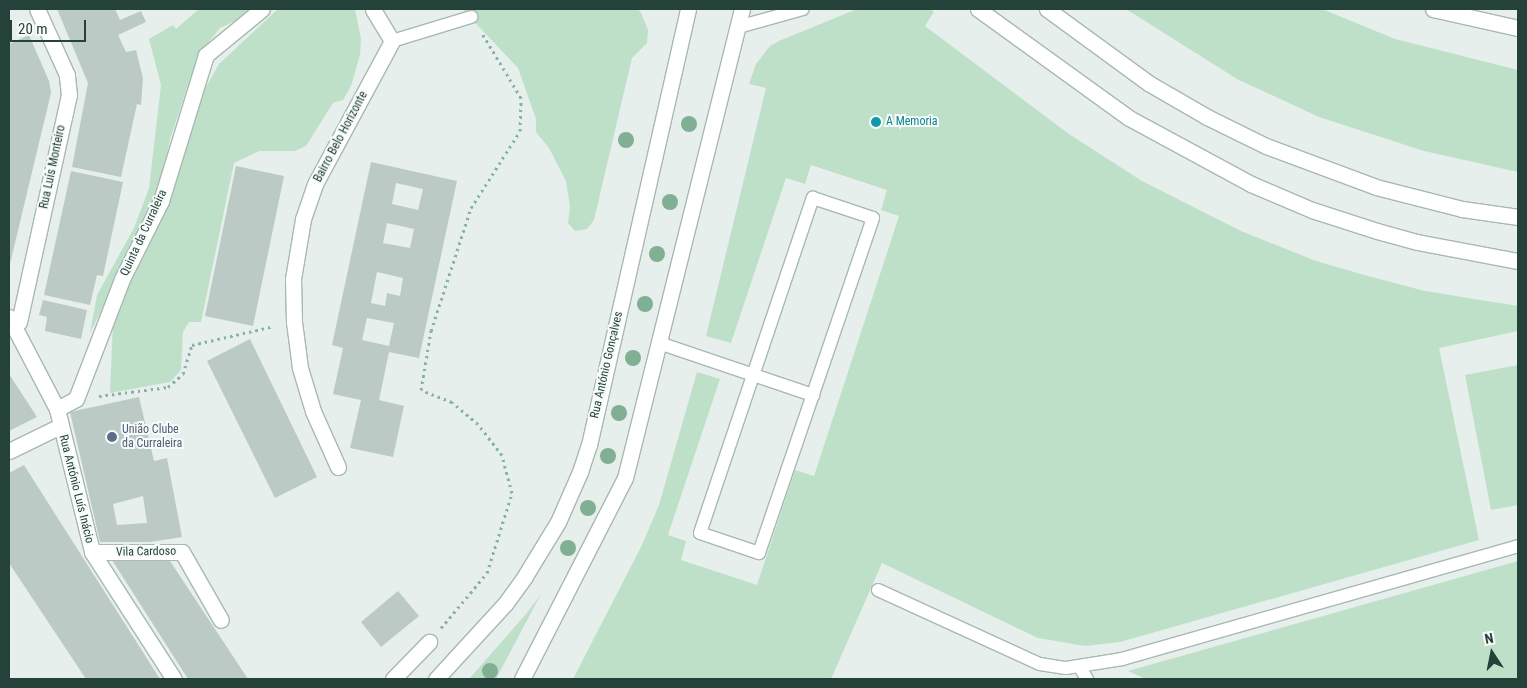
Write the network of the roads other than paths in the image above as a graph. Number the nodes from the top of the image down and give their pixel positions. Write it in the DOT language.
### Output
graph roads {
  1 [pos="37,9"];
  2 [pos="262,9"];
  3 [pos="373,9"];
  4 [pos="687,9"];
  5 [pos="742,9"];
  6 [pos="803,9"];
  7 [pos="978,9"];
  8 [pos="1047,9"];
  9 [pos="1433,9"];
  10 [pos="471,17"];
  11 [pos="738,27"];
  12 [pos="1518,28"];
  13 [pos="392,41"];
  14 [pos="1518,217"];
  15 [pos="1518,261"];
  16 [pos="11,320"];
  17 [pos="658,343"];
  18 [pos="754,375"];
  19 [pos="813,395"];
  20 [pos="57,409"];
  21 [pos="60,426"];
  22 [pos="9,452"];
  23 [pos="338,467"];
  24 [pos="1518,546"];
  25 [pos="92,552"];
  26 [pos="878,590"];
  27 [pos="221,620"];
  28 [pos="430,642"];
  29 [pos="1079,666"];
  30 [pos="174,679"];
  31 [pos="394,679"];
  32 [pos="436,679"];
  33 [pos="522,679"];
  34 [pos="1086,679"];
  1 -- 16 [label="main road, Rua Luís Monteiro"];
  2 -- 20 [label="main road, Quinta da Curraleira"];
  3 -- 13 [label="main road"];
  4 -- 32 [label="main road, Rua António Gonçalves"];
  5 -- 11 [label="main road"];
  6 -- 11 [label="lane"];
  7 -- 15 [label="main road"];
  8 -- 14 [label="main road"];
  9 -- 12 [label="main road"];
  10 -- 13 [label="lane"];
  11 -- 17 [label="main road"];
  13 -- 23 [label="main road, Bairro Belo Horizonte"];
  16 -- 20 [label="main road, Rua António Luís Inácio"];
  17 -- 18 [label="lane"];
  17 -- 33 [label="main road"];
  18 -- 19 [label="lane"];
  18 -- 19 [label="lane"];
  18 -- 19 [label="lane"];
  20 -- 21 [label="main road, Rua António Luís Inácio"];
  21 -- 22 [label="main road"];
  21 -- 25 [label="main road, Rua António Luís Inácio"];
  24 -- 29 [label="lane"];
  25 -- 27 [label="main road, Vila Cardoso"];
  25 -- 30 [label="main road, Rua António Luís Inácio"];
  26 -- 29 [label="lane"];
  28 -- 31 [label="main road"];
  29 -- 34 [label="lane"];
}
